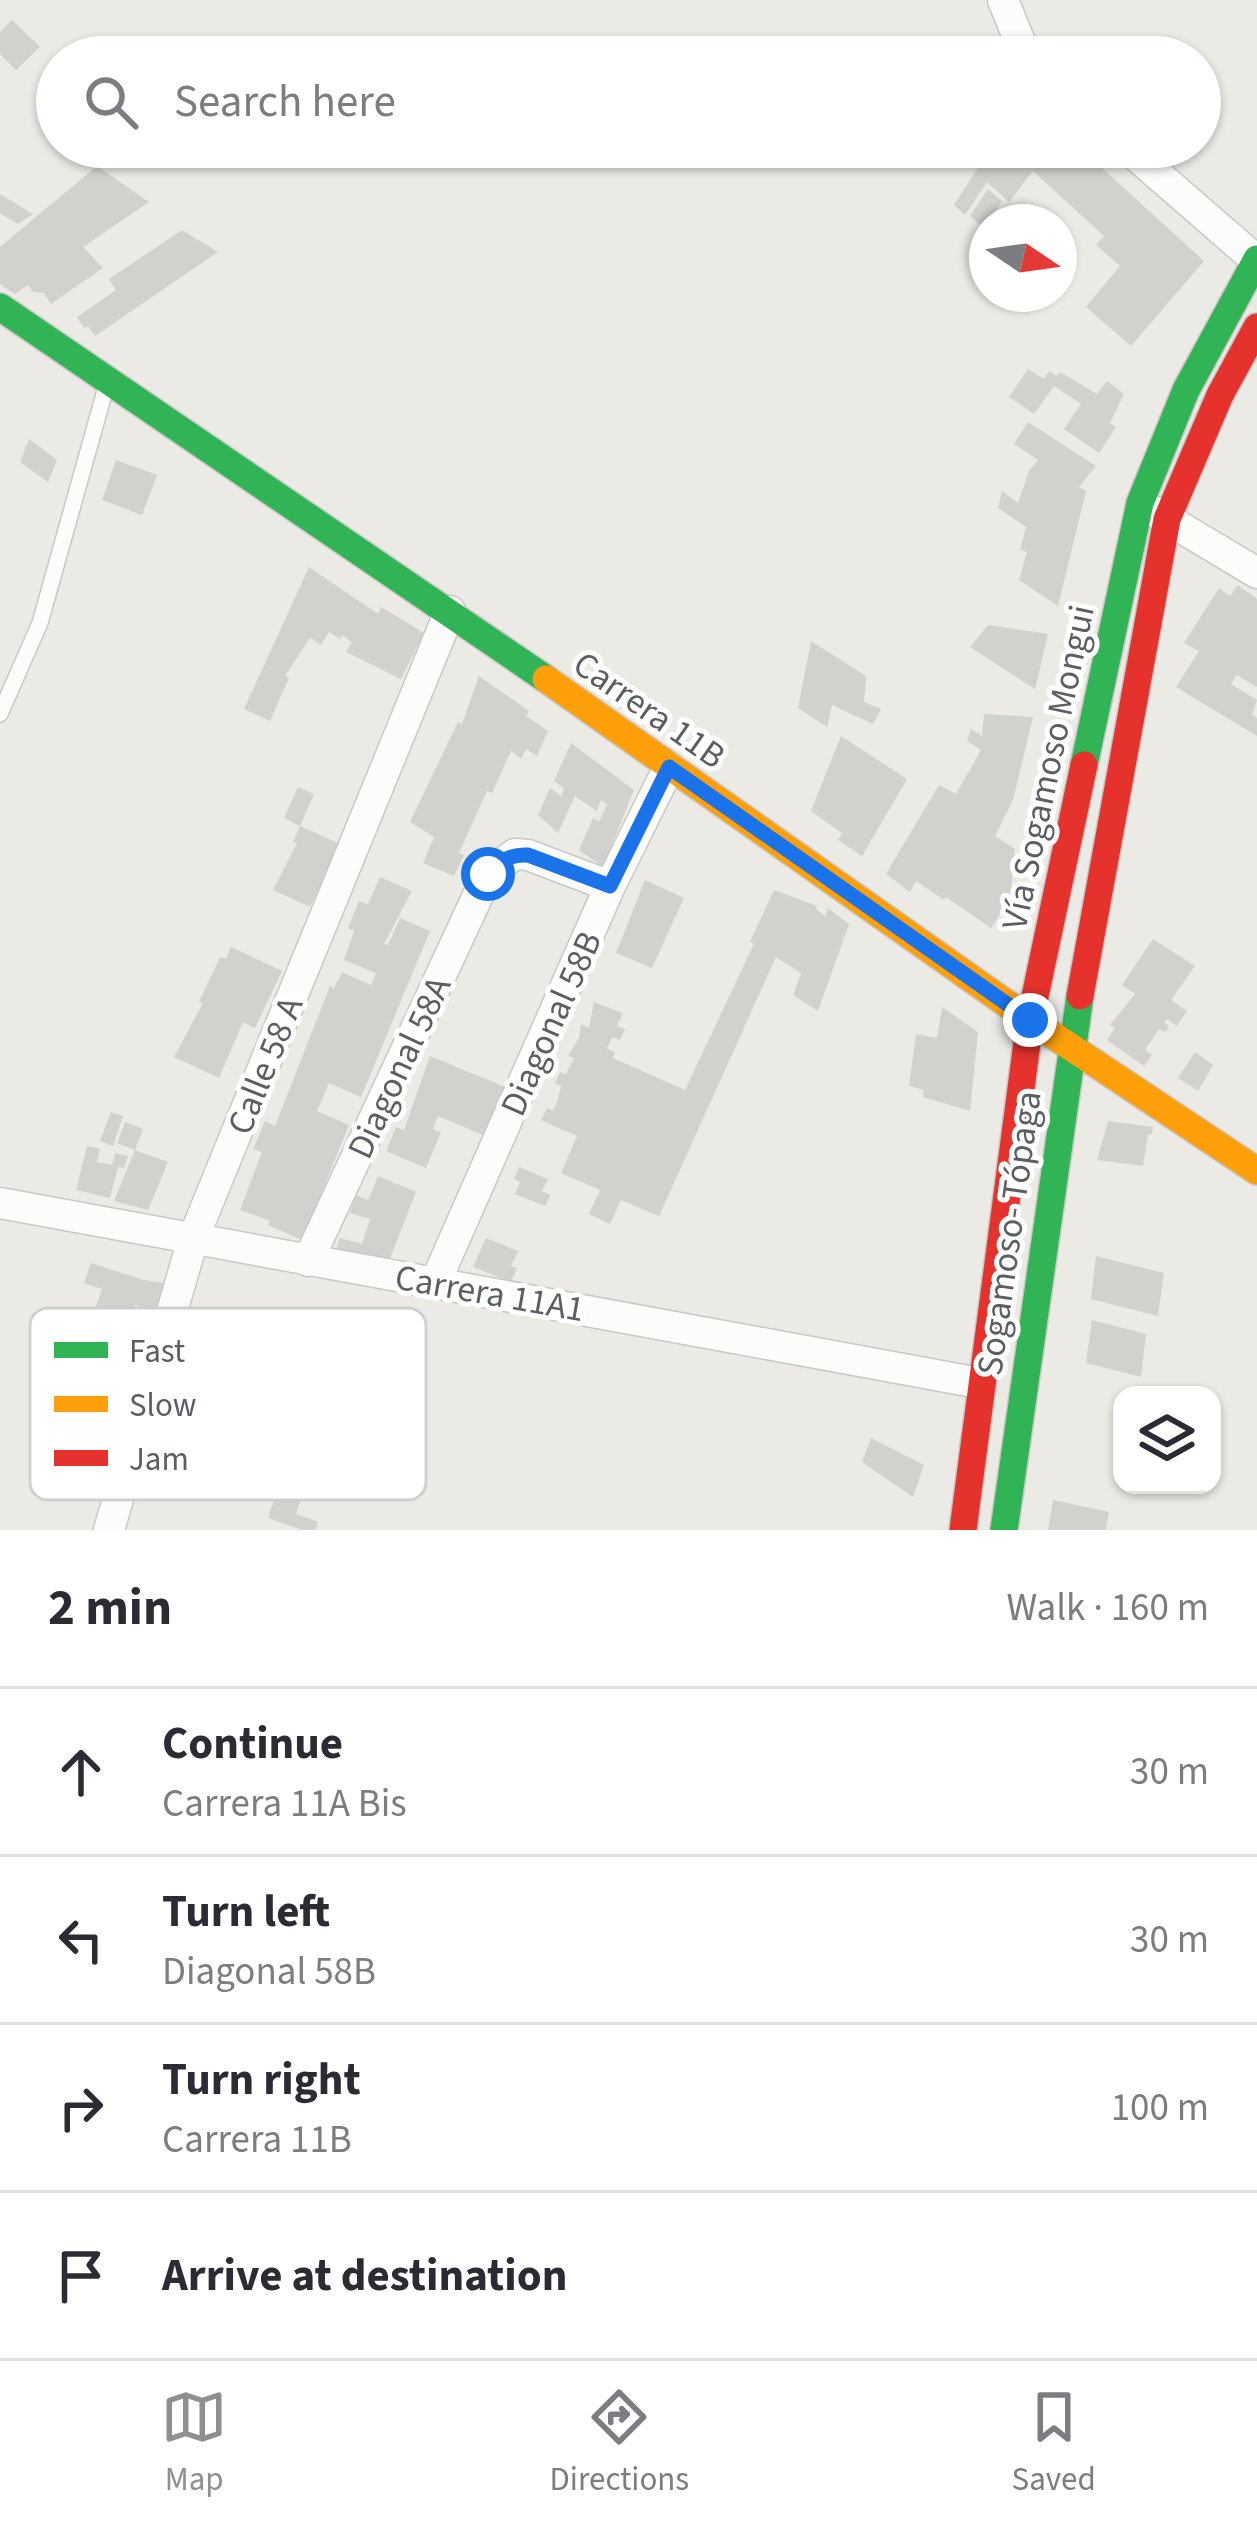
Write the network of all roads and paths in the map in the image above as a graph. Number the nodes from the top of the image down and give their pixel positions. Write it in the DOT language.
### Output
graph roads {
  1 [pos="1003,0"];
  2 [pos="1018,36"];
  3 [pos="1151,168"];
  4 [pos="1257,259"];
  5 [pos="0,308"];
  6 [pos="1257,327"];
  7 [pos="108,382"];
  8 [pos="1140,502"];
  9 [pos="1168,519"];
  10 [pos="1257,574"];
  11 [pos="450,611"];
  12 [pos="0,714"];
  13 [pos="669,767"];
  14 [pos="610,886"];
  15 [pos="1030,1020"];
  16 [pos="1071,1046"];
  17 [pos="1257,1172"];
  18 [pos="0,1204"];
  19 [pos="193,1239"];
  20 [pos="308,1261"];
  21 [pos="436,1281"];
  22 [pos="173,1308"];
  23 [pos="980,1383"];
  24 [pos="118,1500"];
  25 [pos="109,1530"];
  26 [pos="963,1530"];
  27 [pos="1004,1530"];
  1 -- 2 [label="street"];
  3 -- 4 [label="street"];
  4 -- 8 [label="main road, Vía Sogamoso Mongui"];
  5 -- 7 [label="main road, Carrera 11B"];
  6 -- 9 [label="main road, Sogamoso- Tópaga"];
  7 -- 11 [label="main road, Carrera 11B"];
  7 -- 12 [label="lane"];
  8 -- 9 [label="street"];
  8 -- 15 [label="main road, Vía Sogamoso Mongui"];
  9 -- 10 [label="street"];
  9 -- 16 [label="main road, Sogamoso- Tópaga"];
  11 -- 13 [label="main road, Carrera 11B"];
  11 -- 19 [label="street, Calle 58 A"];
  13 -- 14 [label="street, Diagonal 58B"];
  13 -- 15 [label="main road, Carrera 11B"];
  14 -- 20 [label="street, Diagonal 58A"];
  14 -- 21 [label="street, Diagonal 58B"];
  15 -- 16 [label="main road, Carrera 11B"];
  15 -- 23 [label="main road, Vía Sogamoso Mongui"];
  16 -- 17 [label="main road, Carrera 11B"];
  16 -- 27 [label="main road, Sogamoso- Tópaga"];
  18 -- 19 [label="street, Carrera 11A1"];
  19 -- 20 [label="street, Carrera 11A1"];
  19 -- 22 [label="street, Calle 58 A"];
  20 -- 21 [label="street, Carrera 11A1"];
  21 -- 23 [label="street, Carrera 11A1"];
  23 -- 26 [label="main road, Vía Sogamoso Mongui"];
  24 -- 25 [label="street, Calle 58 A"];
}
